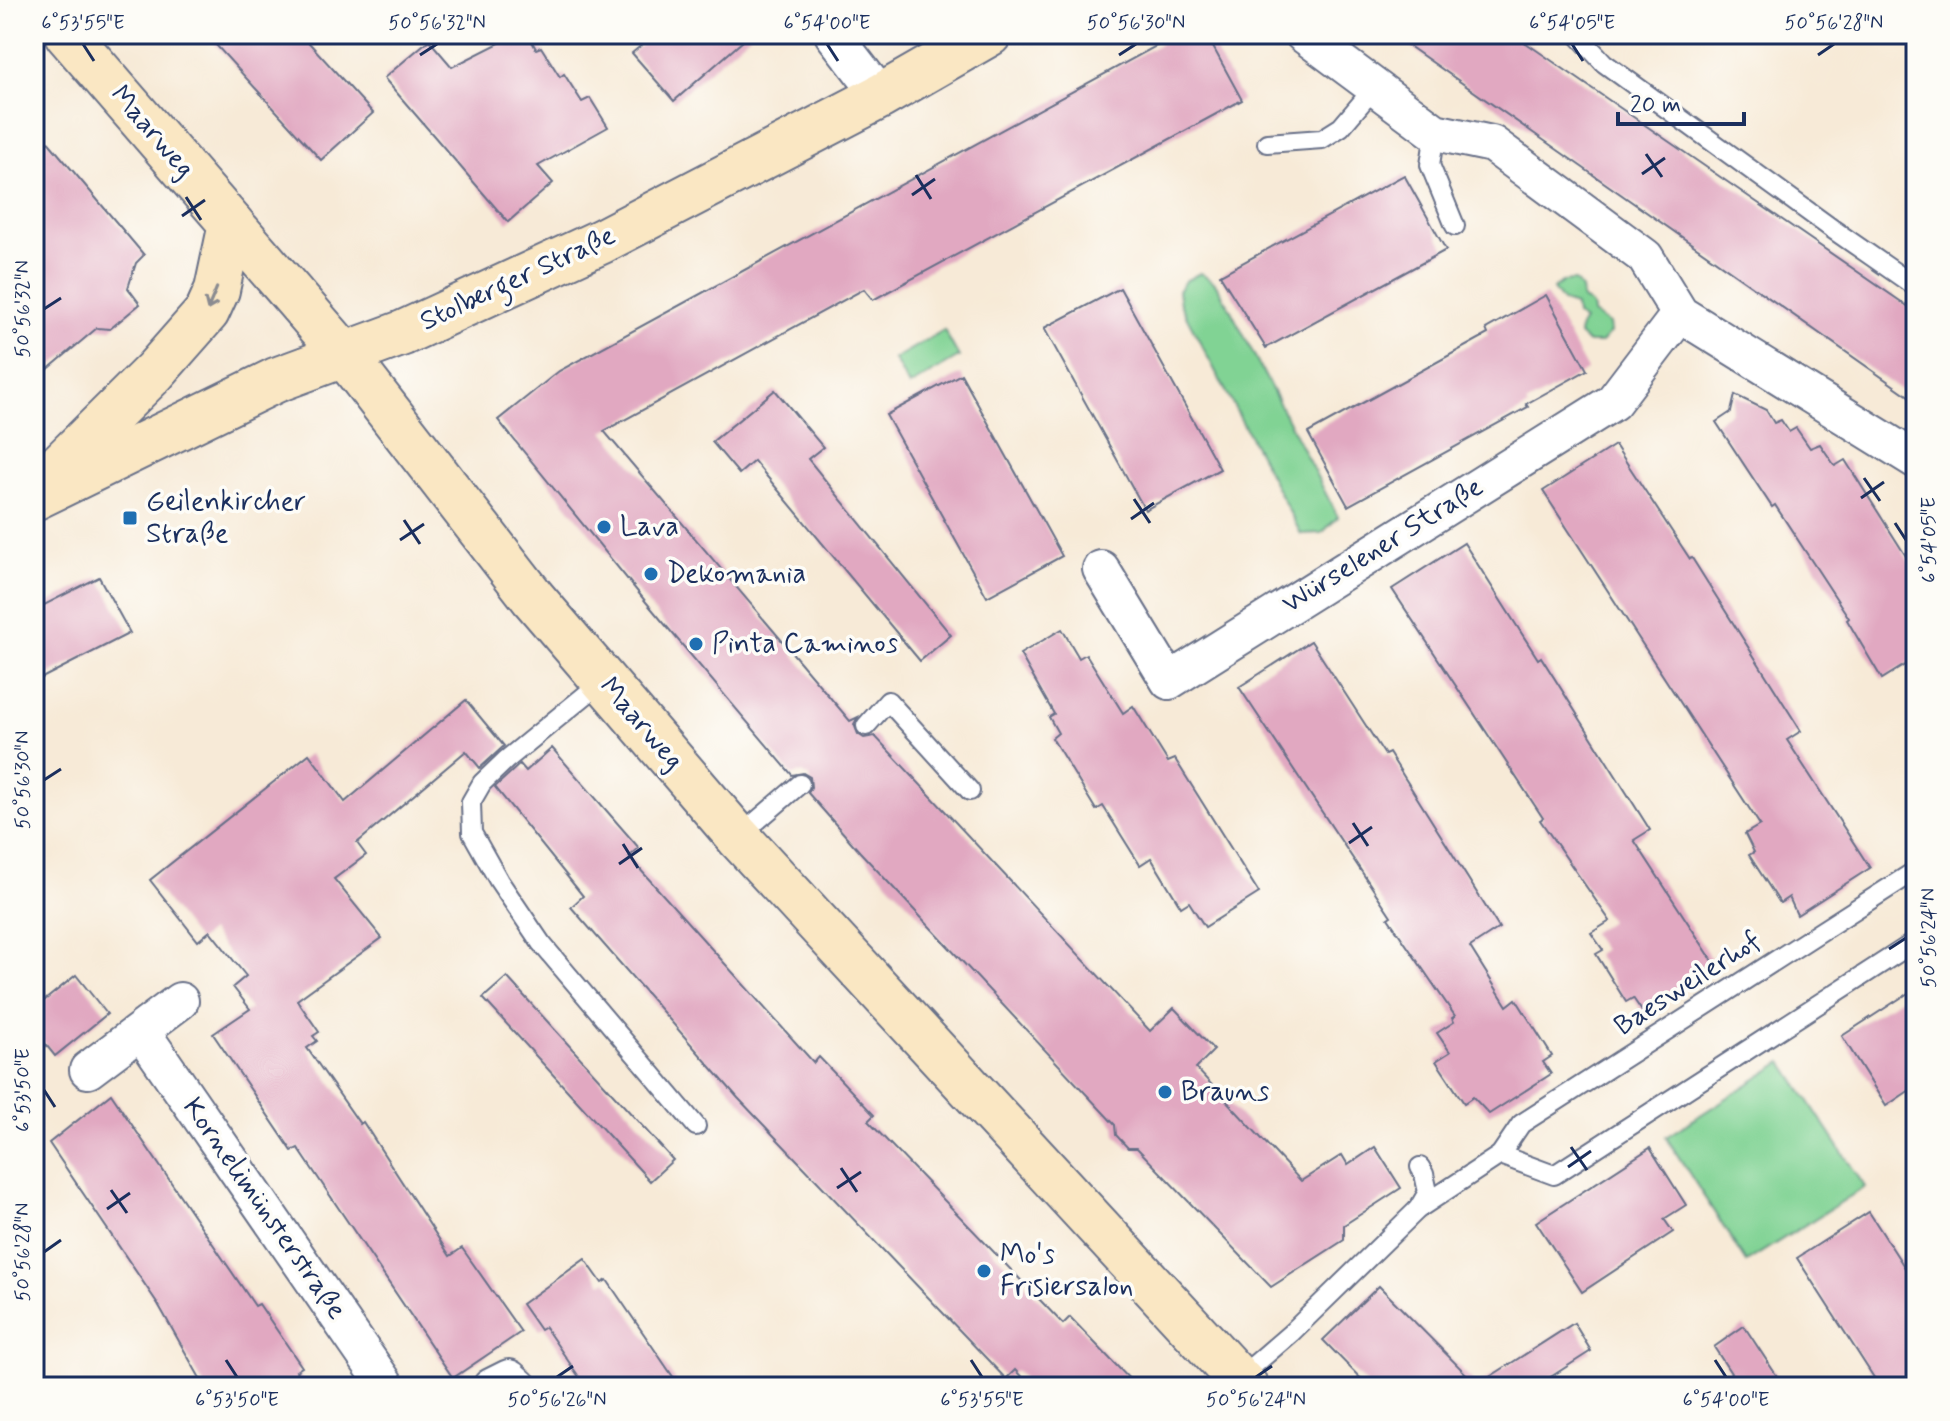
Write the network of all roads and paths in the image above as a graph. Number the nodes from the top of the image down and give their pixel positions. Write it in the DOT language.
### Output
graph roads {
  1 [pos="67,34"];
  2 [pos="833,34"];
  3 [pos="989,34"];
  4 [pos="1303,34"];
  5 [pos="1577,34"];
  6 [pos="1375,87"];
  7 [pos="881,96"];
  8 [pos="1435,132"];
  9 [pos="1267,143"];
  10 [pos="231,224"];
  11 [pos="1455,226"];
  12 [pos="1916,287"];
  13 [pos="1680,314"];
  14 [pos="343,353"];
  15 [pos="1916,460"];
  16 [pos="34,491"];
  17 [pos="34,498"];
  18 [pos="1101,569"];
  19 [pos="604,680"];
  20 [pos="866,726"];
  21 [pos="800,784"];
  22 [pos="970,791"];
  23 [pos="738,837"];
  24 [pos="1916,873"];
  25 [pos="1916,941"];
  26 [pos="180,1001"];
  27 [pos="141,1031"];
  28 [pos="88,1070"];
  29 [pos="696,1126"];
  30 [pos="1500,1155"];
  31 [pos="1420,1167"];
  32 [pos="1418,1209"];
  33 [pos="1242,1383"];
  34 [pos="387,1387"];
  35 [pos="491,1387"];
  36 [pos="519,1387"];
  1 -- 10 [label="main road, Maarweg"];
  2 -- 7 [label="street"];
  3 -- 7 [label="main road, Stolberger Straße"];
  4 -- 6 [label="street"];
  5 -- 12 [label="lane"];
  6 -- 8 [label="street"];
  6 -- 9 [label="lane"];
  7 -- 14 [label="main road, Stolberger Straße"];
  8 -- 11 [label="lane"];
  8 -- 13 [label="street"];
  10 -- 14 [label="main road, Maarweg"];
  10 -- 16 [label="main road, one-way"];
  13 -- 15 [label="street"];
  13 -- 18 [label="street, Würselener Straße"];
  14 -- 17 [label="main road, Stolberger Straße"];
  14 -- 19 [label="main road, Maarweg"];
  19 -- 23 [label="main road, Maarweg"];
  19 -- 29 [label="lane"];
  20 -- 22 [label="lane"];
  21 -- 23 [label="lane"];
  23 -- 33 [label="main road, Maarweg"];
  24 -- 30 [label="lane, Baesweilerhof"];
  25 -- 30 [label="lane"];
  26 -- 27 [label="street"];
  27 -- 28 [label="street"];
  27 -- 34 [label="street, Kornelimünsterstraße"];
  30 -- 32 [label="lane, Baesweilerhof"];
  31 -- 32 [label="lane"];
  32 -- 33 [label="lane, Baesweilerhof"];
  35 -- 36 [label="street"];
}
